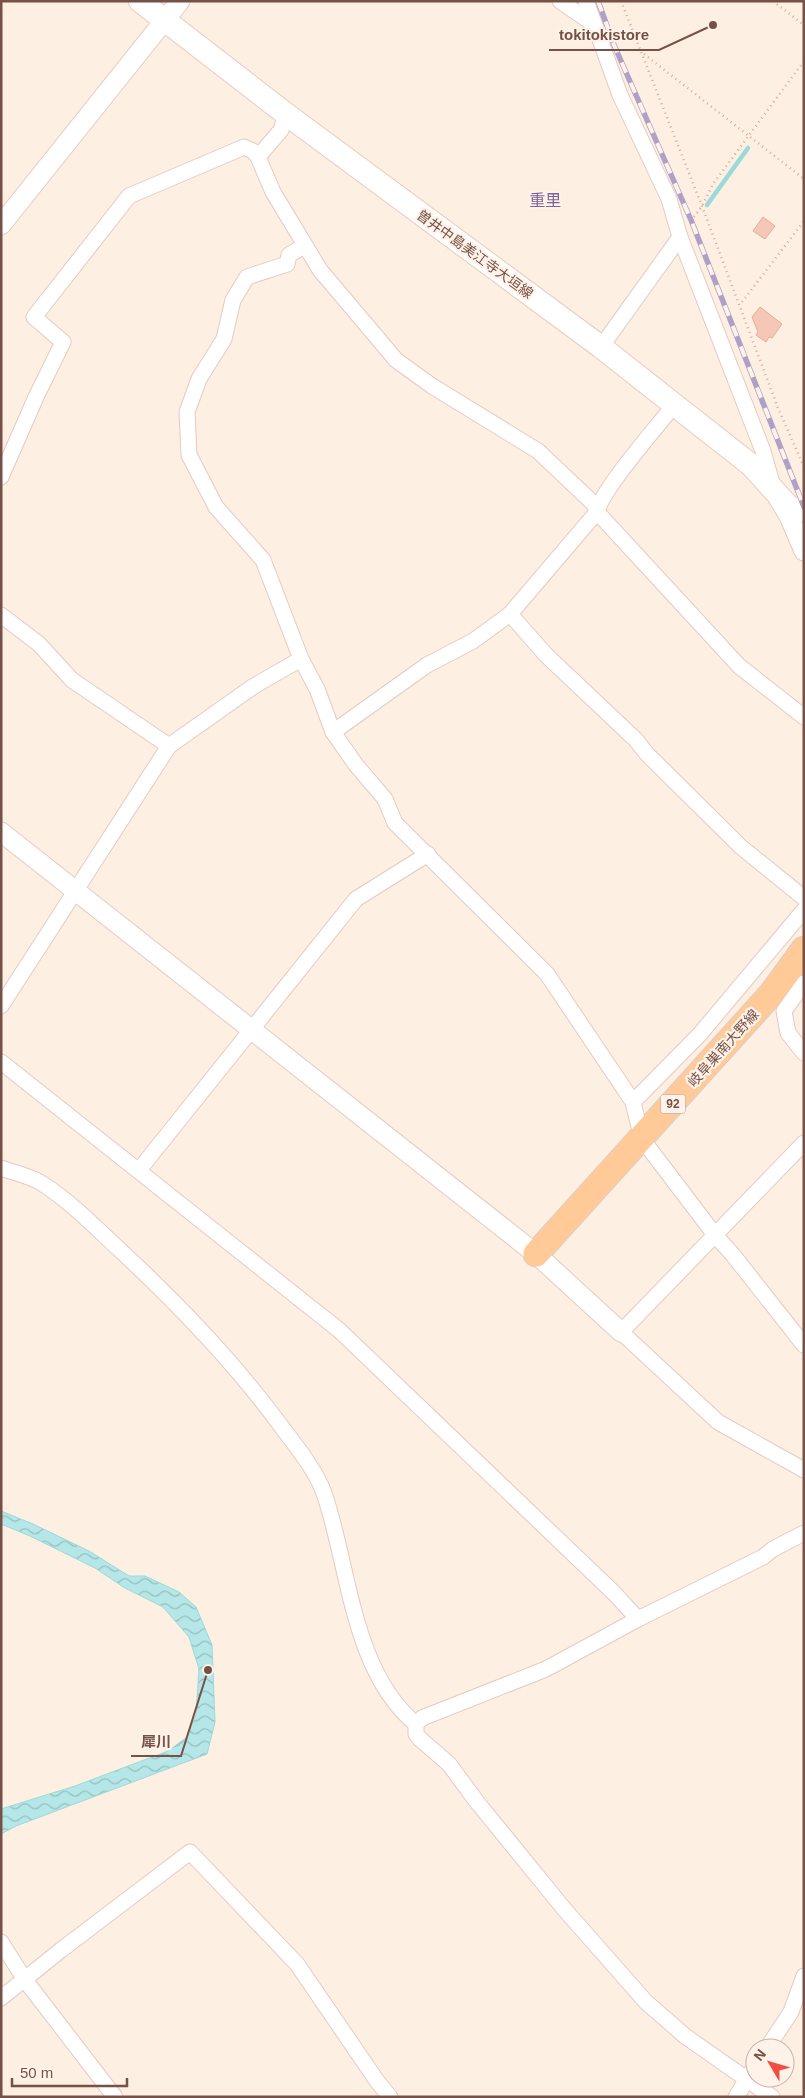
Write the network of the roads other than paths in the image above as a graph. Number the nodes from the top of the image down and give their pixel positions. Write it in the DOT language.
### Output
graph roads {
  1 [pos="140,1"];
  2 [pos="180,1"];
  3 [pos="560,1"];
  4 [pos="586,1"];
  5 [pos="165,20"];
  6 [pos="595,25"];
  7 [pos="286,114"];
  8 [pos="258,158"];
  9 [pos="1,225"];
  10 [pos="680,237"];
  11 [pos="304,246"];
  12 [pos="601,347"];
  13 [pos="674,406"];
  14 [pos="1,477"];
  15 [pos="774,491"];
  16 [pos="804,510"];
  17 [pos="597,512"];
  18 [pos="804,551"];
  19 [pos="510,614"];
  20 [pos="1,615"];
  21 [pos="302,659"];
  22 [pos="804,717"];
  23 [pos="333,732"];
  24 [pos="169,746"];
  25 [pos="1,832"];
  26 [pos="428,854"];
  27 [pos="75,890"];
  28 [pos="804,898"];
  29 [pos="804,910"];
  30 [pos="804,949"];
  31 [pos="804,983"];
  32 [pos="1,1006"];
  33 [pos="252,1031"];
  34 [pos="804,1053"];
  35 [pos="1,1062"];
  36 [pos="633,1102"];
  37 [pos="642,1139"];
  38 [pos="804,1143"];
  39 [pos="1,1168"];
  40 [pos="139,1170"];
  41 [pos="715,1236"];
  42 [pos="536,1254"];
  43 [pos="621,1332"];
  44 [pos="804,1345"];
  45 [pos="804,1470"];
  46 [pos="804,1533"];
  47 [pos="638,1619"];
  48 [pos="416,1724"];
  49 [pos="1,1942"];
  50 [pos="804,1976"];
  51 [pos="24,1980"];
  52 [pos="1,1998"];
  53 [pos="774,2038"];
  54 [pos="745,2069"];
  55 [pos="745,2082"];
  56 [pos="115,2097"];
  57 [pos="390,2097"];
  58 [pos="736,2097"];
  1 -- 5 [label="main road, 曽井中島美江寺大垣線"];
  2 -- 5 [label="street"];
  3 -- 6 [label="street"];
  4 -- 6 [label="street"];
  5 -- 7 [label="main road, 曽井中島美江寺大垣線"];
  5 -- 9 [label="street"];
  6 -- 10 [label="street"];
  7 -- 8 [label="street"];
  7 -- 12 [label="main road, 曽井中島美江寺大垣線"];
  8 -- 11 [label="street"];
  8 -- 14 [label="street"];
  10 -- 12 [label="street"];
  10 -- 15 [label="street"];
  11 -- 17 [label="street"];
  11 -- 21 [label="street"];
  12 -- 13 [label="main road, 曽井中島美江寺大垣線"];
  13 -- 15 [label="main road, 曽井中島美江寺大垣線"];
  13 -- 17 [label="street"];
  15 -- 16 [label="main road, 曽井中島美江寺大垣線"];
  15 -- 18 [label="street"];
  17 -- 19 [label="street"];
  17 -- 22 [label="street"];
  19 -- 23 [label="street"];
  19 -- 28 [label="street"];
  20 -- 24 [label="street"];
  21 -- 23 [label="street"];
  21 -- 24 [label="street"];
  23 -- 26 [label="street"];
  24 -- 27 [label="street"];
  25 -- 27 [label="street"];
  26 -- 33 [label="street"];
  26 -- 36 [label="street"];
  27 -- 32 [label="street"];
  27 -- 33 [label="street"];
  29 -- 36 [label="street"];
  30 -- 37 [label="main road, 岐阜巣南大野線 / 92"];
  31 -- 34 [label="street"];
  33 -- 40 [label="street"];
  33 -- 42 [label="street"];
  35 -- 40 [label="street"];
  36 -- 37 [label="street"];
  37 -- 41 [label="street"];
  37 -- 42 [label="main road, 岐阜巣南大野線 / 92"];
  38 -- 41 [label="street"];
  39 -- 48 [label="street"];
  40 -- 47 [label="street"];
  41 -- 43 [label="street"];
  41 -- 44 [label="street"];
  42 -- 43 [label="street"];
  43 -- 45 [label="street"];
  46 -- 47 [label="street"];
  47 -- 48 [label="street"];
  48 -- 54 [label="street"];
  49 -- 51 [label="street"];
  50 -- 53 [label="street"];
  51 -- 52 [label="street"];
  51 -- 56 [label="street"];
  51 -- 57 [label="street"];
  55 -- 58 [label="street"];
}
